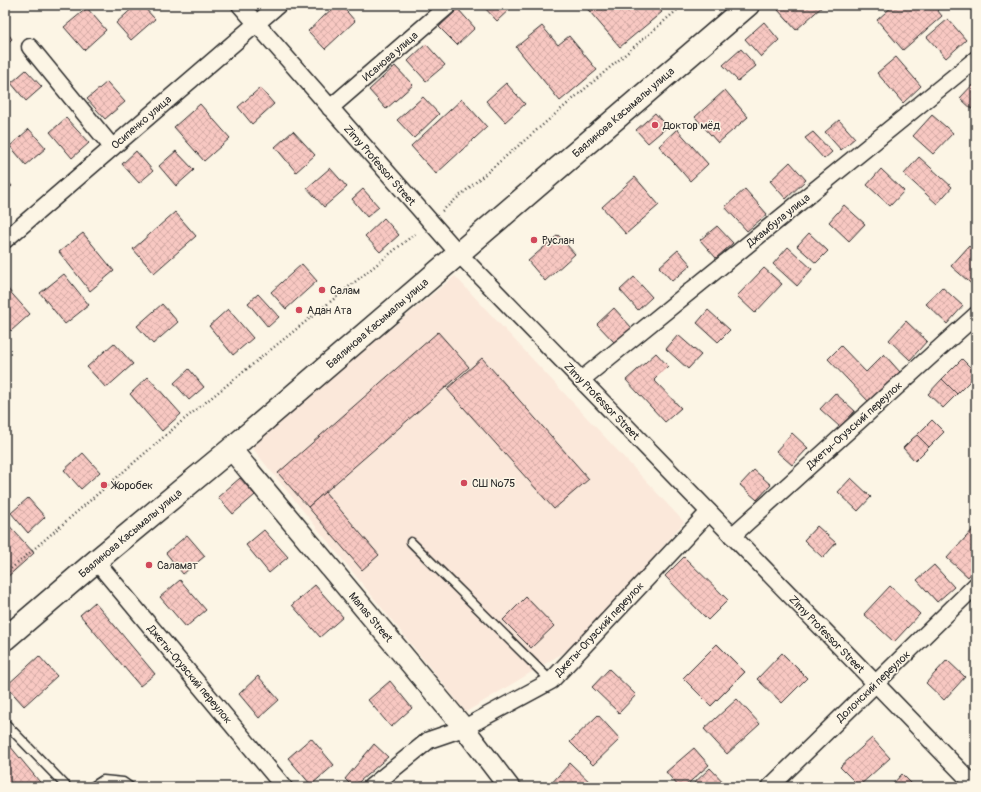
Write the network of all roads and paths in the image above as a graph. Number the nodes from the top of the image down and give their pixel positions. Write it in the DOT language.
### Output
graph roads {
  1 [pos="240,5"];
  2 [pos="278,5"];
  3 [pos="449,5"];
  4 [pos="683,5"];
  5 [pos="748,5"];
  6 [pos="256,24"];
  7 [pos="30,47"];
  8 [pos="976,59"];
  9 [pos="330,108"];
  10 [pos="112,147"];
  11 [pos="430,222"];
  12 [pos="5,240"];
  13 [pos="459,254"];
  14 [pos="976,315"];
  15 [pos="581,380"];
  16 [pos="231,449"];
  17 [pos="709,512"];
  18 [pos="732,536"];
  19 [pos="411,542"];
  20 [pos="96,561"];
  21 [pos="5,574"];
  22 [pos="976,585"];
  23 [pos="5,639"];
  24 [pos="551,681"];
  25 [pos="875,684"];
  26 [pos="5,722"];
  27 [pos="464,728"];
  28 [pos="67,787"];
  29 [pos="92,787"];
  30 [pos="130,787"];
  31 [pos="284,787"];
  32 [pos="372,787"];
  33 [pos="508,787"];
  34 [pos="770,787"];
  35 [pos="976,787"];
  1 -- 6 [label="street, Zimy Professor Street"];
  2 -- 6 [label="street, Осипенко улица"];
  3 -- 9 [label="street, Исанова улица"];
  4 -- 11 [label="path"];
  5 -- 13 [label="main road, Баялинова Касымалы улица"];
  6 -- 9 [label="street, Zimy Professor Street"];
  6 -- 10 [label="street, Осипенко улица"];
  7 -- 10 [label="street"];
  8 -- 15 [label="street, Джамбула улица"];
  9 -- 11 [label="street, Zimy Professor Street"];
  10 -- 12 [label="street, Осипенко улица"];
  11 -- 13 [label="street, Zimy Professor Street"];
  11 -- 21 [label="path"];
  13 -- 15 [label="street, Zimy Professor Street"];
  13 -- 16 [label="main road, Баялинова Касымалы улица"];
  14 -- 18 [label="street, Джеты-Огузский переулок"];
  15 -- 17 [label="street, Zimy Professor Street"];
  16 -- 20 [label="main road, Баялинова Касымалы улица"];
  16 -- 27 [label="street, Manas Street"];
  17 -- 18 [label="street, Zimy Professor Street"];
  17 -- 24 [label="street, Джеты-Огузский переулок"];
  18 -- 25 [label="street, Zimy Professor Street"];
  19 -- 24 [label="lane"];
  20 -- 23 [label="main road, Баялинова Касымалы улица"];
  20 -- 31 [label="street, Джеты-Огузский переулок"];
  22 -- 25 [label="street, Долонский переулок"];
  24 -- 27 [label="street, Джеты-Огузский переулок"];
  25 -- 34 [label="street, Долонский переулок"];
  25 -- 35 [label="street, Zimy Professor Street"];
  26 -- 28 [label="lane"];
  27 -- 32 [label="street, Джеты-Огузский переулок"];
  27 -- 33 [label="street, Manas Street"];
  29 -- 30 [label="lane"];
}
